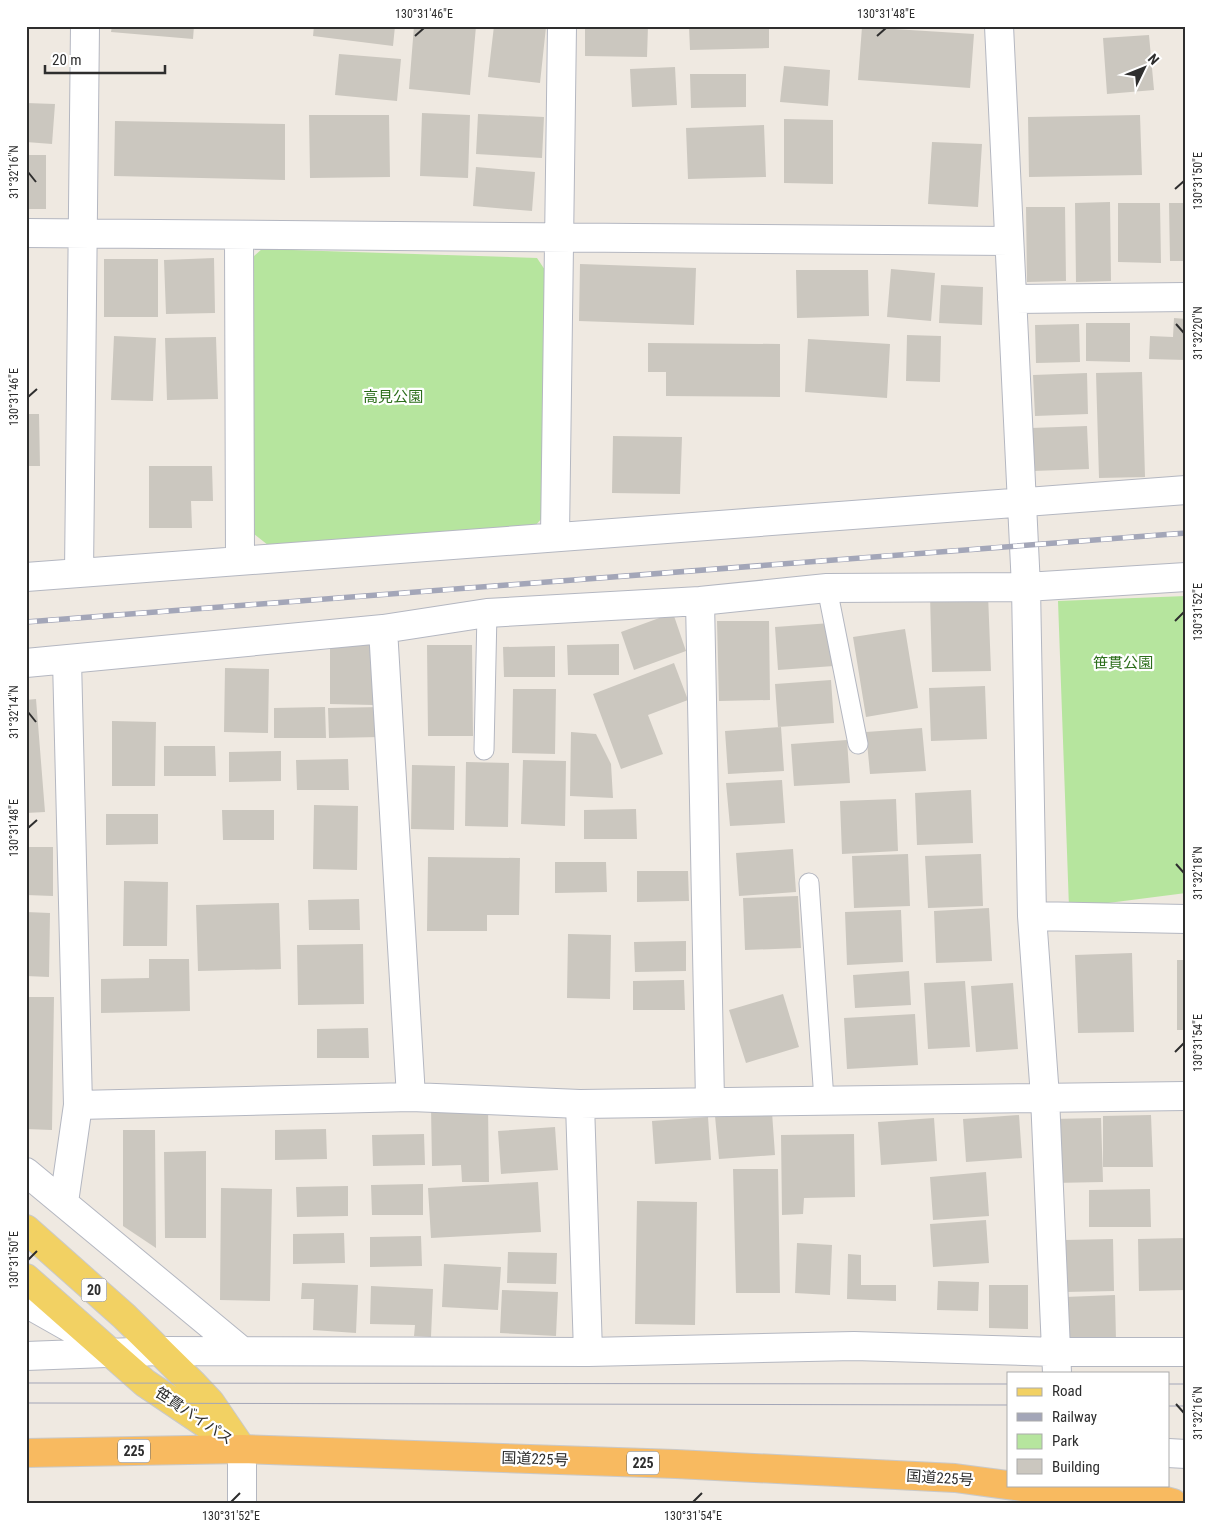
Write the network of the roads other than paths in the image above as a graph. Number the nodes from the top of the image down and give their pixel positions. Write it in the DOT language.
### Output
graph roads {
  1 [pos="84,26"];
  2 [pos="562,26"];
  3 [pos="999,26"];
  4 [pos="26,233"];
  5 [pos="82,234"];
  6 [pos="239,235"];
  7 [pos="558,238"];
  8 [pos="1009,241"];
  9 [pos="1186,297"];
  10 [pos="1012,299"];
  11 [pos="1186,490"];
  12 [pos="1022,501"];
  13 [pos="555,536"];
  14 [pos="240,560"];
  15 [pos="79,573"];
  16 [pos="26,577"];
  17 [pos="1186,577"];
  18 [pos="1026,587"];
  19 [pos="827,588"];
  20 [pos="700,600"];
  21 [pos="487,613"];
  22 [pos="383,630"];
  23 [pos="67,660"];
  24 [pos="26,663"];
  25 [pos="858,744"];
  26 [pos="484,750"];
  27 [pos="809,883"];
  28 [pos="1032,916"];
  29 [pos="1186,918"];
  30 [pos="1186,1096"];
  31 [pos="411,1097"];
  32 [pos="1044,1097"];
  33 [pos="824,1100"];
  34 [pos="710,1101"];
  35 [pos="580,1104"];
  36 [pos="78,1105"];
  37 [pos="26,1172"];
  38 [pos="64,1202"];
  39 [pos="26,1229"];
  40 [pos="26,1278"];
  41 [pos="26,1303"];
  42 [pos="160,1351"];
  43 [pos="242,1351"];
  44 [pos="588,1352"];
  45 [pos="1186,1352"];
  46 [pos="115,1354"];
  47 [pos="26,1356"];
  48 [pos="1057,1362"];
  49 [pos="242,1449"];
  50 [pos="26,1453"];
  51 [pos="1170,1453"];
  52 [pos="1186,1454"];
  53 [pos="1007,1485"];
  54 [pos="1014,1486"];
  55 [pos="1051,1491"];
  56 [pos="242,1503"];
  57 [pos="1173,1503"];
  1 -- 5 [label="street"];
  2 -- 7 [label="street"];
  3 -- 8 [label="street"];
  4 -- 5 [label="street"];
  5 -- 6 [label="street"];
  5 -- 15 [label="street"];
  6 -- 7 [label="street"];
  6 -- 14 [label="street"];
  7 -- 8 [label="street"];
  7 -- 13 [label="street"];
  8 -- 10 [label="street"];
  9 -- 10 [label="street"];
  10 -- 12 [label="street"];
  11 -- 12 [label="street"];
  12 -- 13 [label="street"];
  12 -- 18 [label="street"];
  13 -- 14 [label="street"];
  14 -- 15 [label="street"];
  15 -- 16 [label="street"];
  17 -- 18 [label="street"];
  18 -- 19 [label="street"];
  18 -- 28 [label="street"];
  19 -- 20 [label="street"];
  19 -- 25 [label="lane"];
  20 -- 21 [label="street"];
  20 -- 34 [label="street"];
  21 -- 22 [label="street"];
  21 -- 26 [label="lane"];
  22 -- 23 [label="street"];
  22 -- 31 [label="street"];
  23 -- 24 [label="street"];
  23 -- 36 [label="street"];
  27 -- 33 [label="lane"];
  28 -- 29 [label="street"];
  28 -- 32 [label="street"];
  30 -- 32 [label="street"];
  31 -- 35 [label="street"];
  31 -- 36 [label="street"];
  32 -- 33 [label="street"];
  32 -- 48 [label="street"];
  33 -- 34 [label="street"];
  34 -- 35 [label="street"];
  35 -- 44 [label="street"];
  36 -- 38 [label="street"];
  37 -- 38 [label="street"];
  38 -- 43 [label="street"];
  39 -- 42 [label="main road, 笹貫バイパス / 20"];
  40 -- 46 [label="main road, 笹貫バイパス / 20"];
  41 -- 46 [label="street"];
  42 -- 43 [label="street"];
  42 -- 46 [label="street"];
  42 -- 49 [label="main road, 笹貫バイパス / 20"];
  43 -- 44 [label="street"];
  44 -- 48 [label="street"];
  45 -- 48 [label="street"];
  46 -- 47 [label="street"];
  46 -- 49 [label="main road, 笹貫バイパス / 20"];
  49 -- 50 [label="highway, 国道225号 / 225"];
  49 -- 53 [label="highway, 国道225号 / 225"];
  49 -- 56 [label="street"];
  51 -- 52 [label="street"];
  54 -- 55 [label="highway, 国道225号 / 225"];
  55 -- 57 [label="highway, 国道225号 / 225"];
}
